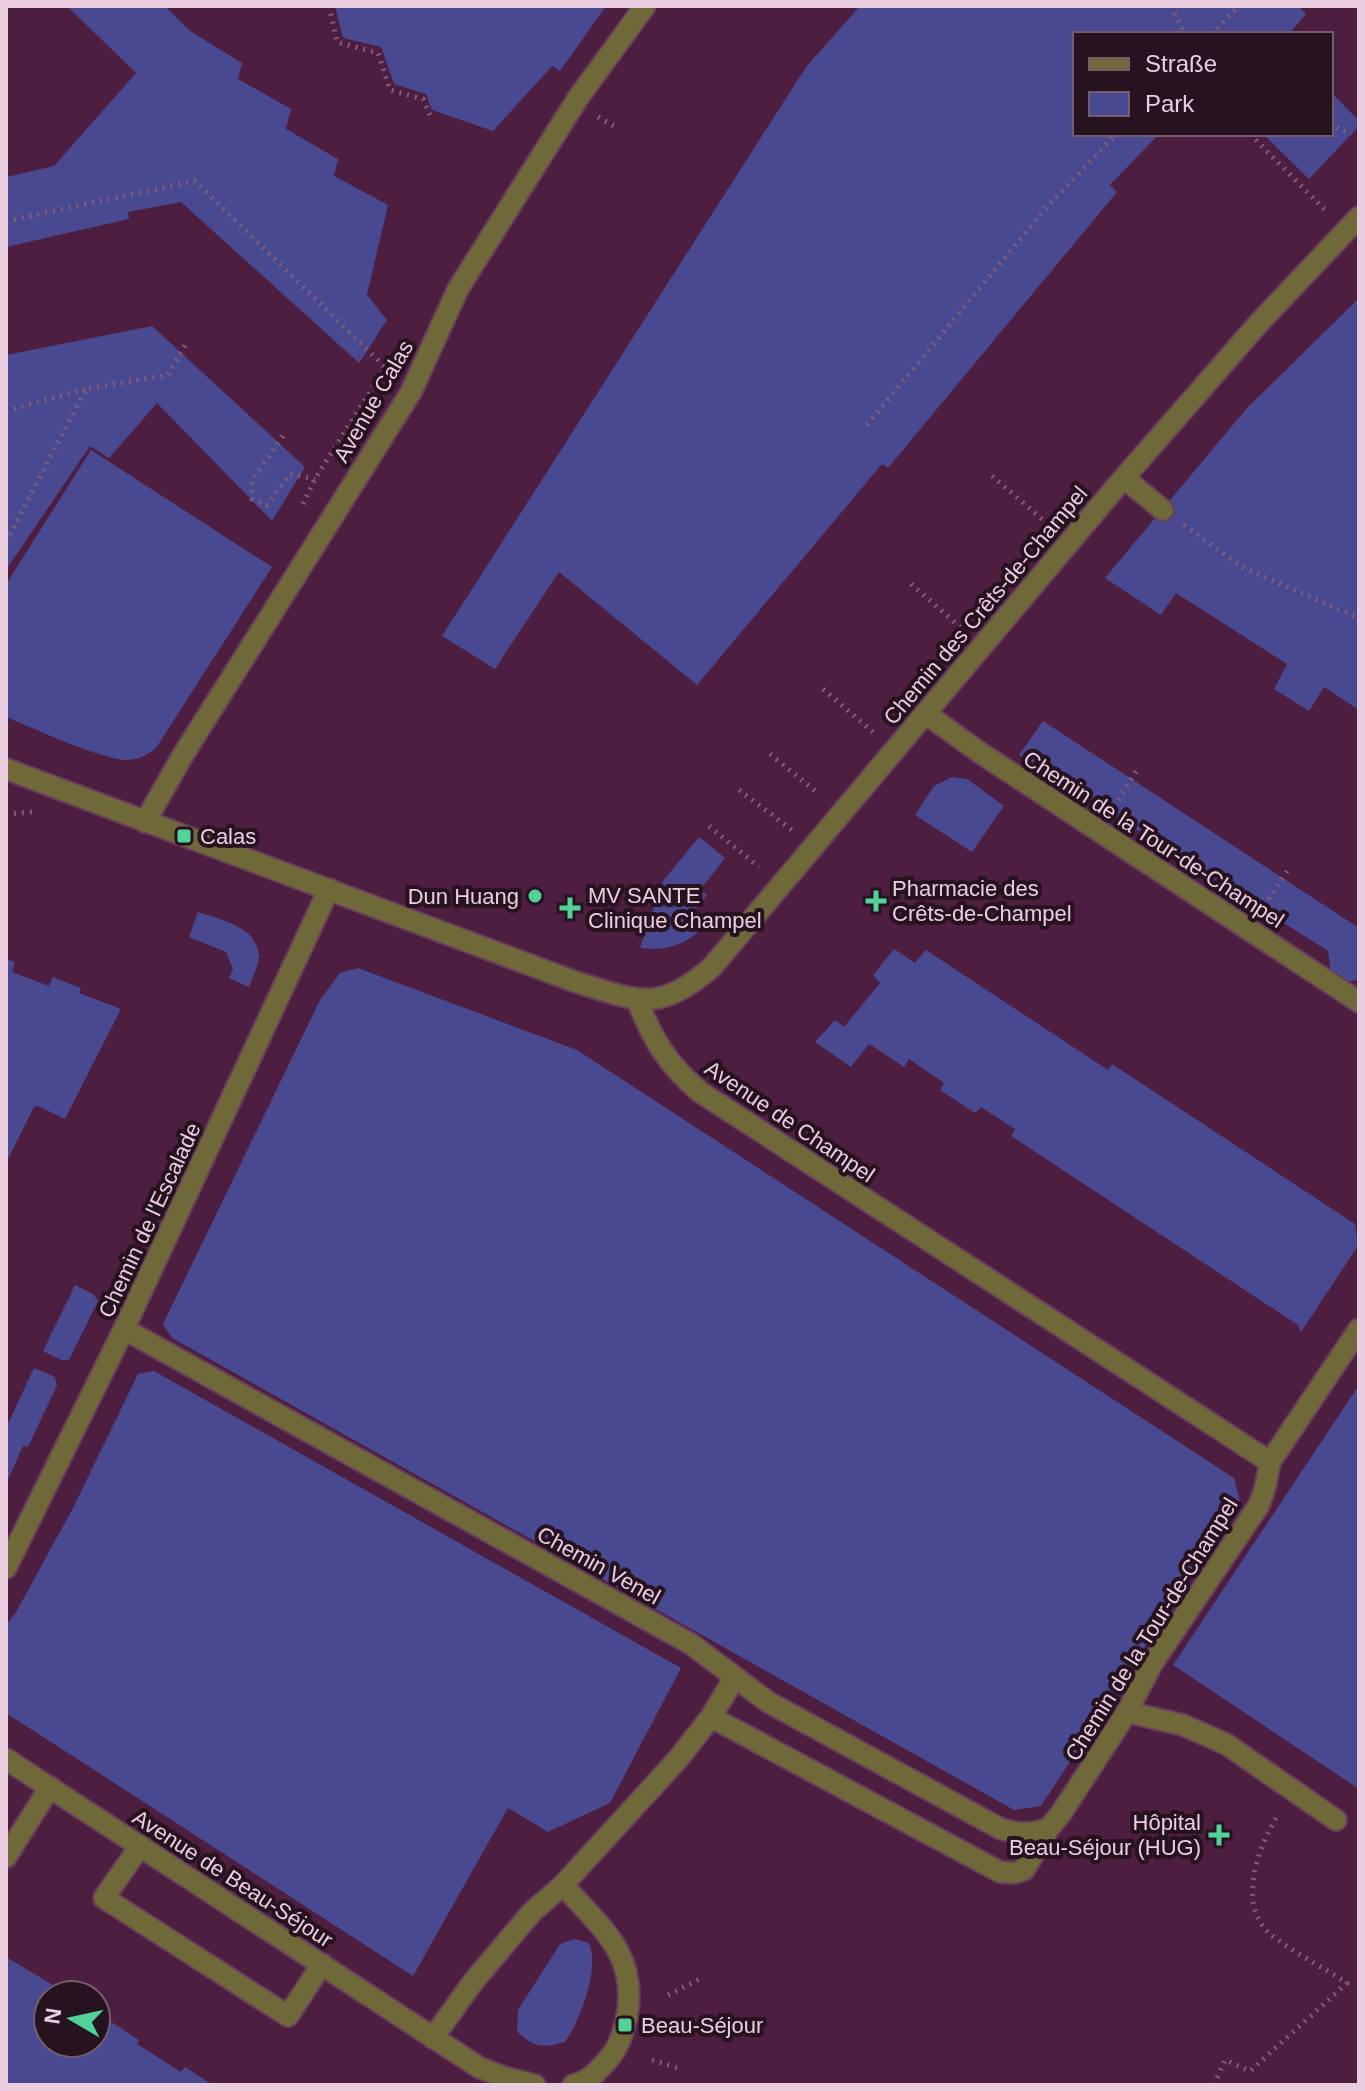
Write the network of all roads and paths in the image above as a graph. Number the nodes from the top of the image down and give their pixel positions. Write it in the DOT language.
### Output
graph roads {
  1 [pos="329,6"];
  2 [pos="645,6"];
  3 [pos="1171,6"];
  4 [pos="1239,6"];
  5 [pos="1184,32"];
  6 [pos="1213,32"];
  7 [pos="430,115"];
  8 [pos="1333,124"];
  9 [pos="1352,133"];
  10 [pos="1114,136"];
  11 [pos="1252,136"];
  12 [pos="6,221"];
  13 [pos="1352,224"];
  14 [pos="187,342"];
  15 [pos="86,389"];
  16 [pos="411,392"];
  17 [pos="6,411"];
  18 [pos="867,425"];
  19 [pos="283,436"];
  20 [pos="992,476"];
  21 [pos="1124,478"];
  22 [pos="315,479"];
  23 [pos="1163,510"];
  24 [pos="1070,541"];
  25 [pos="6,542"];
  26 [pos="911,584"];
  27 [pos="1359,618"];
  28 [pos="982,646"];
  29 [pos="823,689"];
  30 [pos="925,713"];
  31 [pos="895,749"];
  32 [pos="770,754"];
  33 [pos="6,769"];
  34 [pos="1136,771"];
  35 [pos="739,790"];
  36 [pos="842,812"];
  37 [pos="145,822"];
  38 [pos="709,826"];
  39 [pos="1098,832"];
  40 [pos="813,847"];
  41 [pos="1287,871"];
  42 [pos="781,886"];
  43 [pos="329,889"];
  44 [pos="1249,931"];
  45 [pos="637,1000"];
  46 [pos="1359,1002"];
  47 [pos="124,1329"];
  48 [pos="1359,1329"];
  49 [pos="1270,1462"];
  50 [pos="6,1568"];
  51 [pos="735,1677"];
  52 [pos="1127,1712"];
  53 [pos="711,1717"];
  54 [pos="6,1759"];
  55 [pos="50,1787"];
  56 [pos="1294,1789"];
  57 [pos="1336,1820"];
  58 [pos="1049,1828"];
  59 [pos="140,1846"];
  60 [pos="6,1857"];
  61 [pos="563,1885"];
  62 [pos="322,1964"];
  63 [pos="700,1979"];
  64 [pos="668,1995"];
  65 [pos="433,2038"];
  66 [pos="652,2060"];
  67 [pos="678,2068"];
  68 [pos="535,2085"];
  69 [pos="573,2085"];
  70 [pos="1214,2085"];
  1 -- 7 [label="path"];
  2 -- 16 [label="street, Avenue Calas"];
  3 -- 5 [label="path"];
  4 -- 6 [label="path"];
  8 -- 9 [label="path"];
  10 -- 18 [label="path"];
  11 -- 13 [label="path"];
  12 -- 16 [label="path"];
  13 -- 21 [label="street, Chemin des Crêts-de-Champel"];
  14 -- 15 [label="path"];
  15 -- 17 [label="path"];
  15 -- 25 [label="path"];
  16 -- 37 [label="street, Avenue Calas"];
  19 -- 22 [label="path"];
  20 -- 24 [label="path"];
  21 -- 23 [label="street"];
  21 -- 24 [label="street, Chemin des Crêts-de-Champel"];
  23 -- 27 [label="path"];
  24 -- 28 [label="street, Chemin des Crêts-de-Champel"];
  26 -- 28 [label="path"];
  28 -- 30 [label="street, Chemin des Crêts-de-Champel"];
  29 -- 31 [label="path"];
  30 -- 31 [label="street, Chemin des Crêts-de-Champel"];
  30 -- 39 [label="street, Chemin de la Tour-de-Champel"];
  31 -- 36 [label="street, Chemin des Crêts-de-Champel"];
  32 -- 36 [label="path"];
  33 -- 37 [label="street"];
  34 -- 39 [label="path"];
  35 -- 40 [label="path"];
  36 -- 40 [label="street, Chemin des Crêts-de-Champel"];
  37 -- 43 [label="street"];
  38 -- 42 [label="path"];
  39 -- 44 [label="street, Chemin de la Tour-de-Champel"];
  40 -- 42 [label="street, Chemin des Crêts-de-Champel"];
  41 -- 44 [label="path"];
  42 -- 45 [label="street, Chemin des Crêts-de-Champel"];
  43 -- 45 [label="street"];
  43 -- 47 [label="street, Chemin de l'Escalade"];
  44 -- 46 [label="street, Chemin de la Tour-de-Champel"];
  45 -- 49 [label="street, Avenue de Champel"];
  47 -- 50 [label="street, Chemin de l'Escalade"];
  47 -- 51 [label="street, Chemin Venel"];
  48 -- 49 [label="street, Chemin de la Tour-de-Champel"];
  49 -- 52 [label="street, Chemin de la Tour-de-Champel"];
  51 -- 53 [label="street"];
  51 -- 58 [label="street, Chemin Venel"];
  52 -- 56 [label="street"];
  52 -- 58 [label="street, Chemin de la Tour-de-Champel"];
  53 -- 58 [label="street, Chemin de la Tour-de-Champel"];
  53 -- 61 [label="street"];
  54 -- 55 [label="street, Avenue de Beau-Séjour"];
  55 -- 59 [label="street, Avenue de Beau-Séjour"];
  55 -- 60 [label="street"];
  56 -- 57 [label="street"];
  56 -- 70 [label="path"];
  59 -- 62 [label="street, Avenue de Beau-Séjour"];
  59 -- 62 [label="street"];
  61 -- 65 [label="street"];
  61 -- 69 [label="street"];
  62 -- 65 [label="street, Avenue de Beau-Séjour"];
  63 -- 64 [label="path"];
  65 -- 68 [label="street, Avenue de Beau-Séjour"];
  66 -- 67 [label="path"];
}
